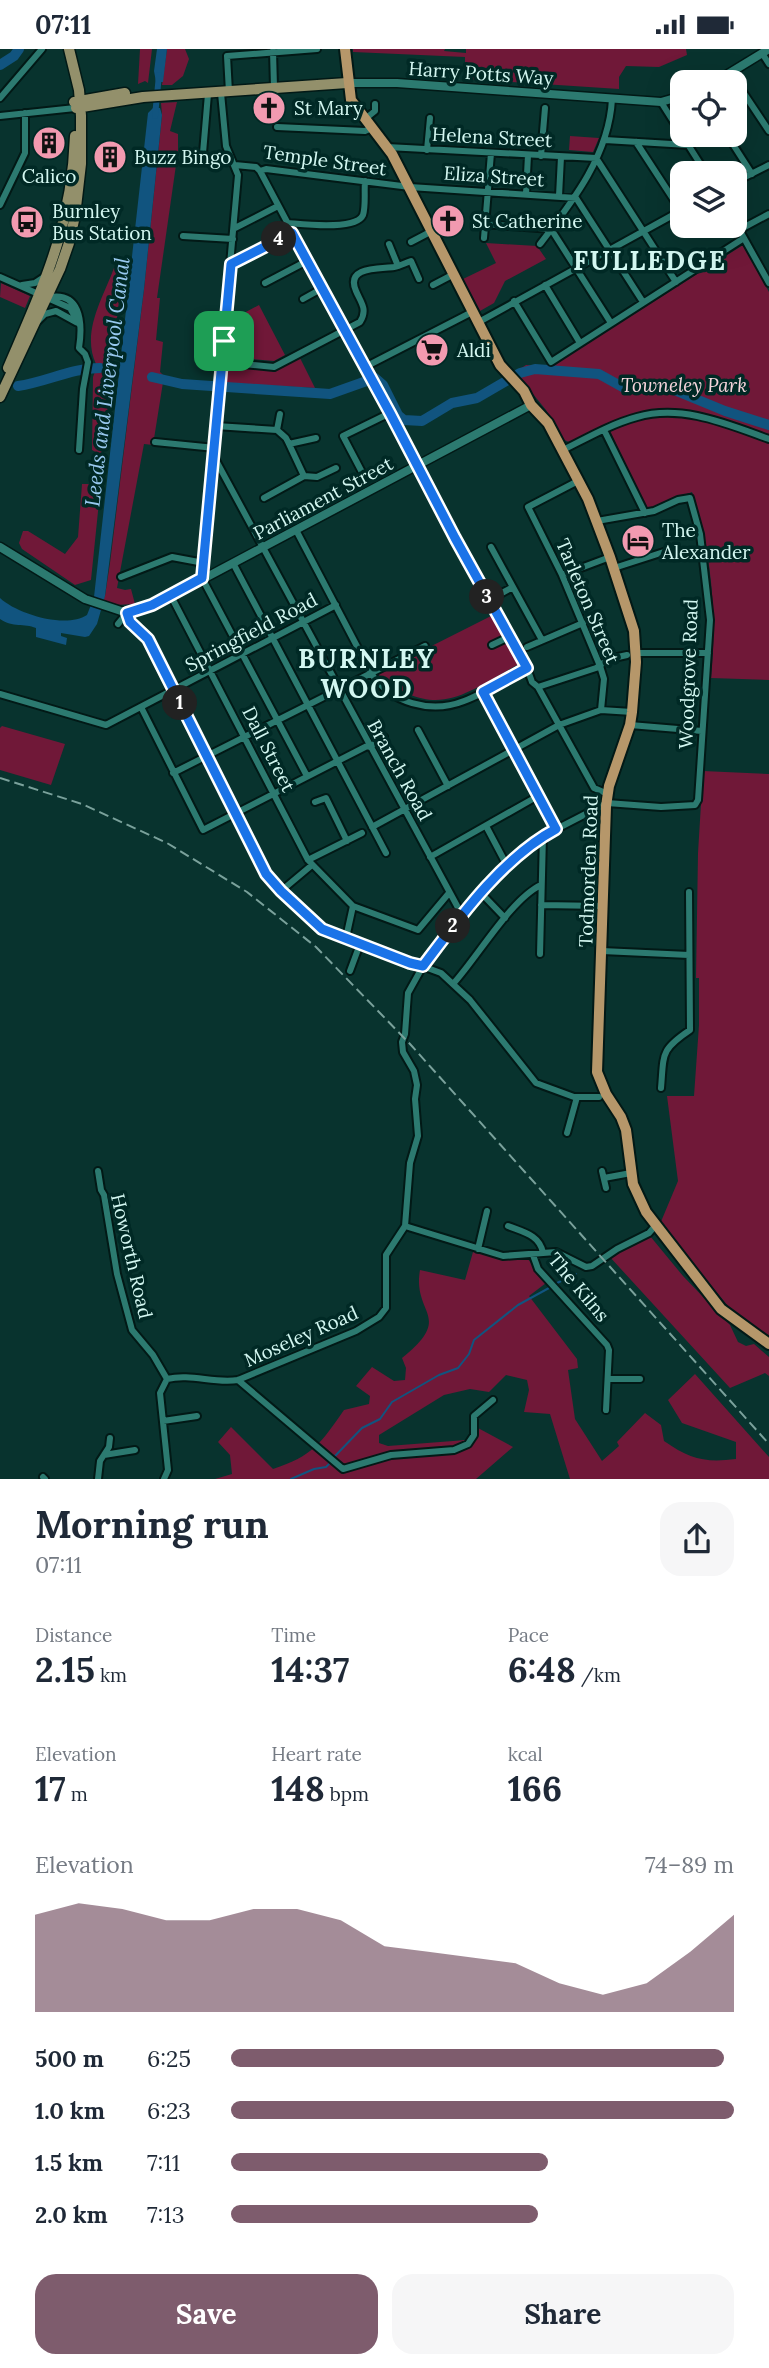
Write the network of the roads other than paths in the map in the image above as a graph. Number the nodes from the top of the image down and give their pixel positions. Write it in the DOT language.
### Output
graph roads {
  1 [pos="42,49"];
  2 [pos="62,49"];
  3 [pos="69,49"];
  4 [pos="308,49"];
  5 [pos="317,49"];
  6 [pos="345,49"];
  7 [pos="273,51"];
  8 [pos="765,51"];
  9 [pos="769,64"];
  10 [pos="736,70"];
  11 [pos="347,83"];
  12 [pos="274,87"];
  13 [pos="225,92"];
  14 [pos="208,94"];
  15 [pos="747,97"];
  16 [pos="0,98"];
  17 [pos="612,99"];
  18 [pos="670,99"];
  19 [pos="661,102"];
  20 [pos="375,104"];
  21 [pos="78,105"];
  22 [pos="545,108"];
  23 [pos="25,113"];
  24 [pos="0,116"];
  25 [pos="670,116"];
  26 [pos="430,118"];
  27 [pos="368,123"];
  28 [pos="277,127"];
  29 [pos="769,131"];
  30 [pos="604,140"];
  31 [pos="636,142"];
  32 [pos="670,144"];
  33 [pos="387,147"];
  34 [pos="735,147"];
  35 [pos="427,150"];
  36 [pos="203,153"];
  37 [pos="491,153"];
  38 [pos="528,155"];
  39 [pos="541,156"];
  40 [pos="561,157"];
  41 [pos="596,158"];
  42 [pos="235,165"];
  43 [pos="769,165"];
  44 [pos="260,171"];
  45 [pos="752,174"];
  46 [pos="747,176"];
  47 [pos="365,181"];
  48 [pos="410,187"];
  49 [pos="487,191"];
  50 [pos="670,193"];
  51 [pos="526,194"];
  52 [pos="559,196"];
  53 [pos="576,198"];
  54 [pos="0,205"];
  55 [pos="278,206"];
  56 [pos="769,213"];
  57 [pos="670,217"];
  58 [pos="287,223"];
  59 [pos="485,224"];
  60 [pos="747,225"];
  61 [pos="235,228"];
  62 [pos="551,229"];
  63 [pos="432,231"];
  64 [pos="643,232"];
  65 [pos="292,233"];
  66 [pos="183,236"];
  67 [pos="484,238"];
  68 [pos="744,238"];
  69 [pos="233,239"];
  70 [pos="411,241"];
  71 [pos="389,244"];
  72 [pos="540,244"];
  73 [pos="609,250"];
  74 [pos="307,261"];
  75 [pos="769,262"];
  76 [pos="231,264"];
  77 [pos="398,266"];
  78 [pos="760,267"];
  79 [pos="576,268"];
  80 [pos="454,274"];
  81 [pos="0,277"];
  82 [pos="51,277"];
  83 [pos="419,279"];
  84 [pos="676,282"];
  85 [pos="265,283"];
  86 [pos="769,283"];
  87 [pos="17,284"];
  88 [pos="433,285"];
  89 [pos="545,285"];
  90 [pos="321,289"];
  91 [pos="47,293"];
  92 [pos="303,299"];
  93 [pos="514,301"];
  94 [pos="643,303"];
  95 [pos="476,317"];
  96 [pos="36,323"];
  97 [pos="611,323"];
  98 [pos="80,326"];
  99 [pos="344,331"];
  100 [pos="580,343"];
  101 [pos="222,362"];
  102 [pos="366,370"];
  103 [pos="0,385"];
  104 [pos="0,397"];
  105 [pos="531,405"];
  106 [pos="390,413"];
  107 [pos="281,414"];
  108 [pos="216,426"];
  109 [pos="277,430"];
  110 [pos="604,430"];
  111 [pos="316,438"];
  112 [pos="769,439"];
  113 [pos="155,442"];
  114 [pos="289,444"];
  115 [pos="79,450"];
  116 [pos="563,450"];
  117 [pos="214,451"];
  118 [pos="418,466"];
  119 [pos="336,468"];
  120 [pos="304,476"];
  121 [pos="364,476"];
  122 [pos="578,481"];
  123 [pos="264,498"];
  124 [pos="645,513"];
  125 [pos="597,521"];
  126 [pos="296,530"];
  127 [pos="0,547"];
  128 [pos="265,547"];
  129 [pos="491,547"];
  130 [pos="670,550"];
  131 [pos="233,562"];
  132 [pos="612,562"];
  133 [pos="204,563"];
  134 [pos="562,576"];
  135 [pos="121,577"];
  136 [pos="202,578"];
  137 [pos="513,587"];
  138 [pos="171,596"];
  139 [pos="488,600"];
  140 [pos="336,605"];
  141 [pos="127,613"];
  142 [pos="304,622"];
  143 [pos="583,623"];
  144 [pos="118,624"];
  145 [pos="509,636"];
  146 [pos="273,638"];
  147 [pos="542,641"];
  148 [pos="492,645"];
  149 [pos="425,646"];
  150 [pos="527,647"];
  151 [pos="708,653"];
  152 [pos="242,654"];
  153 [pos="632,654"];
  154 [pos="600,666"];
  155 [pos="527,668"];
  156 [pos="211,671"];
  157 [pos="371,673"];
  158 [pos="538,687"];
  159 [pos="339,689"];
  160 [pos="173,691"];
  161 [pos="483,692"];
  162 [pos="0,695"];
  163 [pos="308,705"];
  164 [pos="141,707"];
  165 [pos="601,710"];
  166 [pos="632,712"];
  167 [pos="277,721"];
  168 [pos="559,725"];
  169 [pos="630,725"];
  170 [pos="418,730"];
  171 [pos="702,731"];
  172 [pos="246,737"];
  173 [pos="384,737"];
  174 [pos="369,746"];
  175 [pos="514,750"];
  176 [pos="207,756"];
  177 [pos="337,761"];
  178 [pos="173,773"];
  179 [pos="307,776"];
  180 [pos="448,786"];
  181 [pos="275,793"];
  182 [pos="538,796"];
  183 [pos="607,799"];
  184 [pos="315,803"];
  185 [pos="404,809"];
  186 [pos="236,813"];
  187 [pos="486,826"];
  188 [pos="372,827"];
  189 [pos="556,829"];
  190 [pos="362,833"];
  191 [pos="543,836"];
  192 [pos="347,841"];
  193 [pos="386,853"];
  194 [pos="430,857"];
  195 [pos="504,860"];
  196 [pos="310,862"];
  197 [pos="541,885"];
  198 [pos="281,891"];
  199 [pos="689,892"];
  200 [pos="449,893"];
  201 [pos="482,894"];
  202 [pos="541,905"];
  203 [pos="353,906"];
  204 [pos="604,906"];
  205 [pos="461,915"];
  206 [pos="505,918"];
  207 [pos="346,938"];
  208 [pos="360,944"];
  209 [pos="602,951"];
  210 [pos="540,954"];
  211 [pos="689,955"];
  212 [pos="423,966"];
  213 [pos="350,971"];
  214 [pos="453,984"];
  215 [pos="661,1088"];
  216 [pos="577,1097"];
  217 [pos="599,1097"];
  218 [pos="567,1133"];
  219 [pos="98,1171"];
  220 [pos="631,1173"];
  221 [pos="606,1188"];
  222 [pos="487,1211"];
  223 [pos="405,1226"];
  224 [pos="508,1226"];
  225 [pos="655,1226"];
  226 [pos="478,1248"];
  227 [pos="543,1253"];
  228 [pos="533,1255"];
  229 [pos="769,1344"];
  230 [pos="167,1379"];
  231 [pos="608,1379"];
  232 [pos="640,1379"];
  233 [pos="238,1380"];
  234 [pos="493,1400"];
  235 [pos="606,1410"];
  236 [pos="197,1416"];
  237 [pos="163,1421"];
  238 [pos="110,1437"];
  239 [pos="135,1450"];
  240 [pos="104,1455"];
  241 [pos="98,1479"];
  242 [pos="164,1479"];
  1 -- 16 [label="street"];
  2 -- 21 [label="main road"];
  3 -- 21 [label="main road"];
  4 -- 5 [label="street"];
  4 -- 7 [label="street"];
  6 -- 11 [label="highway"];
  7 -- 12 [label="street"];
  7 -- 13 [label="street"];
  8 -- 9 [label="street"];
  8 -- 10 [label="street"];
  11 -- 12 [label="main road"];
  11 -- 17 [label="street, Harry Potts Way"];
  11 -- 27 [label="highway, Todmorden Road"];
  12 -- 13 [label="main road"];
  13 -- 14 [label="main road"];
  13 -- 42 [label="street"];
  14 -- 21 [label="main road"];
  14 -- 36 [label="street"];
  15 -- 29 [label="street"];
  17 -- 19 [label="street, Harry Potts Way"];
  17 -- 30 [label="street"];
  18 -- 19 [label="street, Harry Potts Way"];
  19 -- 25 [label="street"];
  20 -- 27 [label="street"];
  21 -- 23 [label="street"];
  21 -- 82 [label="main road"];
  22 -- 39 [label="street"];
  23 -- 24 [label="street"];
  23 -- 54 [label="street"];
  26 -- 35 [label="street"];
  27 -- 28 [label="street"];
  27 -- 33 [label="highway, Todmorden Road"];
  30 -- 31 [label="street"];
  30 -- 41 [label="street"];
  31 -- 32 [label="street"];
  31 -- 50 [label="street"];
  33 -- 35 [label="street, Helena Street"];
  33 -- 48 [label="highway, Todmorden Road"];
  34 -- 45 [label="street"];
  35 -- 37 [label="street, Helena Street"];
  37 -- 38 [label="street, Helena Street"];
  37 -- 49 [label="street"];
  38 -- 39 [label="street, Helena Street"];
  38 -- 51 [label="street"];
  39 -- 40 [label="street, Helena Street"];
  40 -- 41 [label="street, Helena Street"];
  40 -- 52 [label="street"];
  41 -- 53 [label="street"];
  41 -- 64 [label="street"];
  42 -- 44 [label="street, Temple Street"];
  42 -- 61 [label="street"];
  43 -- 45 [label="street"];
  44 -- 47 [label="street, Temple Street"];
  44 -- 55 [label="street"];
  45 -- 46 [label="street"];
  47 -- 48 [label="street, Temple Street"];
  47 -- 58 [label="street"];
  48 -- 49 [label="street, Eliza Street"];
  48 -- 63 [label="highway, Todmorden Road"];
  49 -- 51 [label="street, Eliza Street"];
  49 -- 59 [label="street"];
  51 -- 52 [label="street, Eliza Street"];
  52 -- 53 [label="street, Eliza Street"];
  53 -- 62 [label="street"];
  53 -- 73 [label="street"];
  55 -- 58 [label="street"];
  55 -- 61 [label="street"];
  56 -- 60 [label="street"];
  57 -- 64 [label="street"];
  58 -- 65 [label="street"];
  59 -- 62 [label="street"];
  59 -- 67 [label="street"];
  61 -- 69 [label="street"];
  62 -- 72 [label="street"];
  62 -- 79 [label="street"];
  63 -- 70 [label="street"];
  63 -- 80 [label="highway, Todmorden Road"];
  64 -- 73 [label="street"];
  64 -- 84 [label="street"];
  65 -- 74 [label="street"];
  65 -- 76 [label="street"];
  66 -- 69 [label="street"];
  68 -- 78 [label="street"];
  68 -- 84 [label="street"];
  69 -- 76 [label="street"];
  71 -- 77 [label="street"];
  73 -- 79 [label="street"];
  73 -- 94 [label="street"];
  74 -- 85 [label="street"];
  74 -- 90 [label="street"];
  75 -- 78 [label="street"];
  76 -- 101 [label="street"];
  77 -- 83 [label="street"];
  77 -- 99 [label="street"];
  78 -- 86 [label="street"];
  79 -- 89 [label="street"];
  79 -- 97 [label="street"];
  80 -- 88 [label="street"];
  80 -- 95 [label="highway, Todmorden Road"];
  81 -- 87 [label="street"];
  82 -- 87 [label="street"];
  82 -- 91 [label="main road"];
  84 -- 94 [label="street"];
  87 -- 91 [label="street"];
  89 -- 93 [label="street"];
  89 -- 100 [label="street"];
  90 -- 92 [label="street"];
  90 -- 99 [label="street"];
  91 -- 96 [label="main road"];
  91 -- 98 [label="street"];
  91 -- 98 [label="street"];
  91 -- 103 [label="main road"];
  93 -- 95 [label="street"];
  93 -- 100 [label="street"];
  94 -- 97 [label="street"];
  95 -- 102 [label="street"];
  95 -- 105 [label="highway, Todmorden Road"];
  96 -- 98 [label="street"];
  96 -- 104 [label="main road"];
  97 -- 100 [label="street"];
  98 -- 115 [label="street"];
  99 -- 101 [label="street"];
  99 -- 102 [label="street"];
  101 -- 108 [label="street"];
  102 -- 106 [label="street"];
  105 -- 116 [label="highway, Todmorden Road"];
  105 -- 118 [label="street, Parliament Street"];
  106 -- 118 [label="street"];
  106 -- 121 [label="street"];
  107 -- 109 [label="street"];
  108 -- 109 [label="street"];
  108 -- 117 [label="street"];
  109 -- 114 [label="street"];
  110 -- 112 [label="street"];
  110 -- 116 [label="street"];
  110 -- 124 [label="street"];
  111 -- 114 [label="street"];
  113 -- 117 [label="street"];
  114 -- 120 [label="street"];
  116 -- 122 [label="highway, Todmorden Road"];
  117 -- 128 [label="street, Branch Road"];
  117 -- 133 [label="street"];
  118 -- 126 [label="street, Parliament Street"];
  118 -- 139 [label="street"];
  119 -- 120 [label="street"];
  120 -- 123 [label="street"];
  122 -- 125 [label="highway, Todmorden Road"];
  122 -- 134 [label="street, Tarleton Street"];
  124 -- 125 [label="street"];
  124 -- 151 [label="street, Woodgrove Road"];
  125 -- 132 [label="highway, Todmorden Road"];
  126 -- 128 [label="street, Parliament Street"];
  126 -- 140 [label="street"];
  127 -- 141 [label="street"];
  128 -- 131 [label="street, Parliament Street"];
  128 -- 142 [label="street, Branch Road"];
  129 -- 137 [label="street"];
  130 -- 132 [label="street"];
  131 -- 136 [label="street, Parliament Street"];
  131 -- 146 [label="street"];
  132 -- 134 [label="street"];
  132 -- 153 [label="highway, Todmorden Road"];
  133 -- 135 [label="street"];
  133 -- 136 [label="street"];
  134 -- 143 [label="street, Tarleton Street"];
  136 -- 138 [label="street, Parliament Street"];
  136 -- 152 [label="street"];
  137 -- 139 [label="street"];
  137 -- 147 [label="street"];
  138 -- 141 [label="street, Parliament Street"];
  138 -- 156 [label="street, Dall Street"];
  139 -- 145 [label="street"];
  140 -- 142 [label="street, Springfield Road"];
  140 -- 157 [label="street"];
  141 -- 144 [label="street"];
  141 -- 160 [label="street"];
  142 -- 146 [label="street, Springfield Road"];
  142 -- 159 [label="street, Branch Road"];
  143 -- 147 [label="street"];
  143 -- 154 [label="street, Tarleton Street"];
  145 -- 148 [label="street"];
  145 -- 155 [label="street"];
  146 -- 152 [label="street, Springfield Road"];
  146 -- 163 [label="street"];
  147 -- 150 [label="street"];
  149 -- 157 [label="street"];
  151 -- 153 [label="street"];
  151 -- 171 [label="street, Woodgrove Road"];
  152 -- 156 [label="street, Springfield Road"];
  152 -- 167 [label="street"];
  153 -- 154 [label="street"];
  153 -- 166 [label="highway, Todmorden Road"];
  154 -- 158 [label="street"];
  154 -- 165 [label="street, Tarleton Street"];
  155 -- 158 [label="street"];
  155 -- 161 [label="street"];
  156 -- 160 [label="street, Springfield Road"];
  156 -- 172 [label="street, Dall Street"];
  157 -- 159 [label="street"];
  157 -- 161 [label="street"];
  158 -- 168 [label="street"];
  159 -- 163 [label="street"];
  159 -- 174 [label="street, Branch Road"];
  160 -- 164 [label="street, Springfield Road"];
  160 -- 176 [label="street"];
  161 -- 175 [label="street"];
  162 -- 164 [label="street, Springfield Road"];
  163 -- 167 [label="street"];
  163 -- 177 [label="street"];
  164 -- 178 [label="street"];
  165 -- 166 [label="street"];
  165 -- 168 [label="street"];
  166 -- 169 [label="highway, Todmorden Road"];
  167 -- 172 [label="street"];
  167 -- 179 [label="street"];
  168 -- 175 [label="street"];
  168 -- 183 [label="street"];
  169 -- 171 [label="street"];
  169 -- 183 [label="highway, Todmorden Road"];
  170 -- 180 [label="street"];
  171 -- 183 [label="street, Woodgrove Road"];
  172 -- 176 [label="street"];
  172 -- 181 [label="street, Dall Street"];
  173 -- 174 [label="street"];
  174 -- 177 [label="street"];
  174 -- 185 [label="street, Branch Road"];
  175 -- 180 [label="street"];
  175 -- 182 [label="street"];
  176 -- 178 [label="street"];
  176 -- 186 [label="street"];
  177 -- 179 [label="street"];
  177 -- 188 [label="street"];
  178 -- 186 [label="street"];
  179 -- 181 [label="street"];
  180 -- 185 [label="street"];
  181 -- 186 [label="street"];
  181 -- 196 [label="street, Dall Street"];
  182 -- 187 [label="street"];
  182 -- 189 [label="street"];
  183 -- 189 [label="street, Moseley Road"];
  183 -- 204 [label="highway, Todmorden Road"];
  184 -- 192 [label="street"];
  185 -- 188 [label="street"];
  185 -- 194 [label="street, Branch Road"];
  186 -- 198 [label="street"];
  187 -- 194 [label="street"];
  187 -- 195 [label="street"];
  188 -- 193 [label="street"];
  189 -- 191 [label="street, Moseley Road"];
  190 -- 192 [label="street"];
  191 -- 197 [label="street"];
  191 -- 201 [label="street, Moseley Road"];
  192 -- 196 [label="street"];
  194 -- 200 [label="street, Branch Road"];
  196 -- 198 [label="street"];
  196 -- 203 [label="street, Dall Street"];
  197 -- 202 [label="street"];
  197 -- 206 [label="street"];
  198 -- 207 [label="street"];
  199 -- 211 [label="street"];
  200 -- 203 [label="street"];
  200 -- 205 [label="street, Branch Road"];
  201 -- 205 [label="street, Moseley Road"];
  201 -- 206 [label="street"];
  202 -- 204 [label="street"];
  202 -- 210 [label="street"];
  203 -- 207 [label="street"];
  204 -- 209 [label="highway, Todmorden Road"];
  205 -- 212 [label="street, Moseley Road"];
  206 -- 214 [label="street"];
  207 -- 208 [label="street"];
  208 -- 212 [label="street"];
  208 -- 213 [label="street"];
  209 -- 211 [label="street"];
  209 -- 220 [label="highway, Todmorden Road"];
  211 -- 215 [label="street"];
  212 -- 214 [label="street"];
  212 -- 223 [label="street, Moseley Road"];
  214 -- 216 [label="street"];
  216 -- 217 [label="street"];
  216 -- 218 [label="street"];
  219 -- 230 [label="street, Howorth Road"];
  220 -- 221 [label="street"];
  220 -- 225 [label="highway, Todmorden Road"];
  222 -- 226 [label="street"];
  223 -- 226 [label="street"];
  223 -- 233 [label="street, Moseley Road"];
  224 -- 227 [label="street"];
  225 -- 227 [label="street"];
  225 -- 229 [label="highway, Todmorden Road"];
  226 -- 228 [label="street"];
  227 -- 228 [label="street"];
  228 -- 231 [label="street, The Kilns"];
  230 -- 233 [label="street, Moseley Road"];
  230 -- 237 [label="street"];
  231 -- 232 [label="street"];
  231 -- 235 [label="street, The Kilns"];
  233 -- 234 [label="street"];
  236 -- 237 [label="street"];
  237 -- 242 [label="street"];
  238 -- 240 [label="street"];
  239 -- 240 [label="street"];
  240 -- 241 [label="street"];
}
